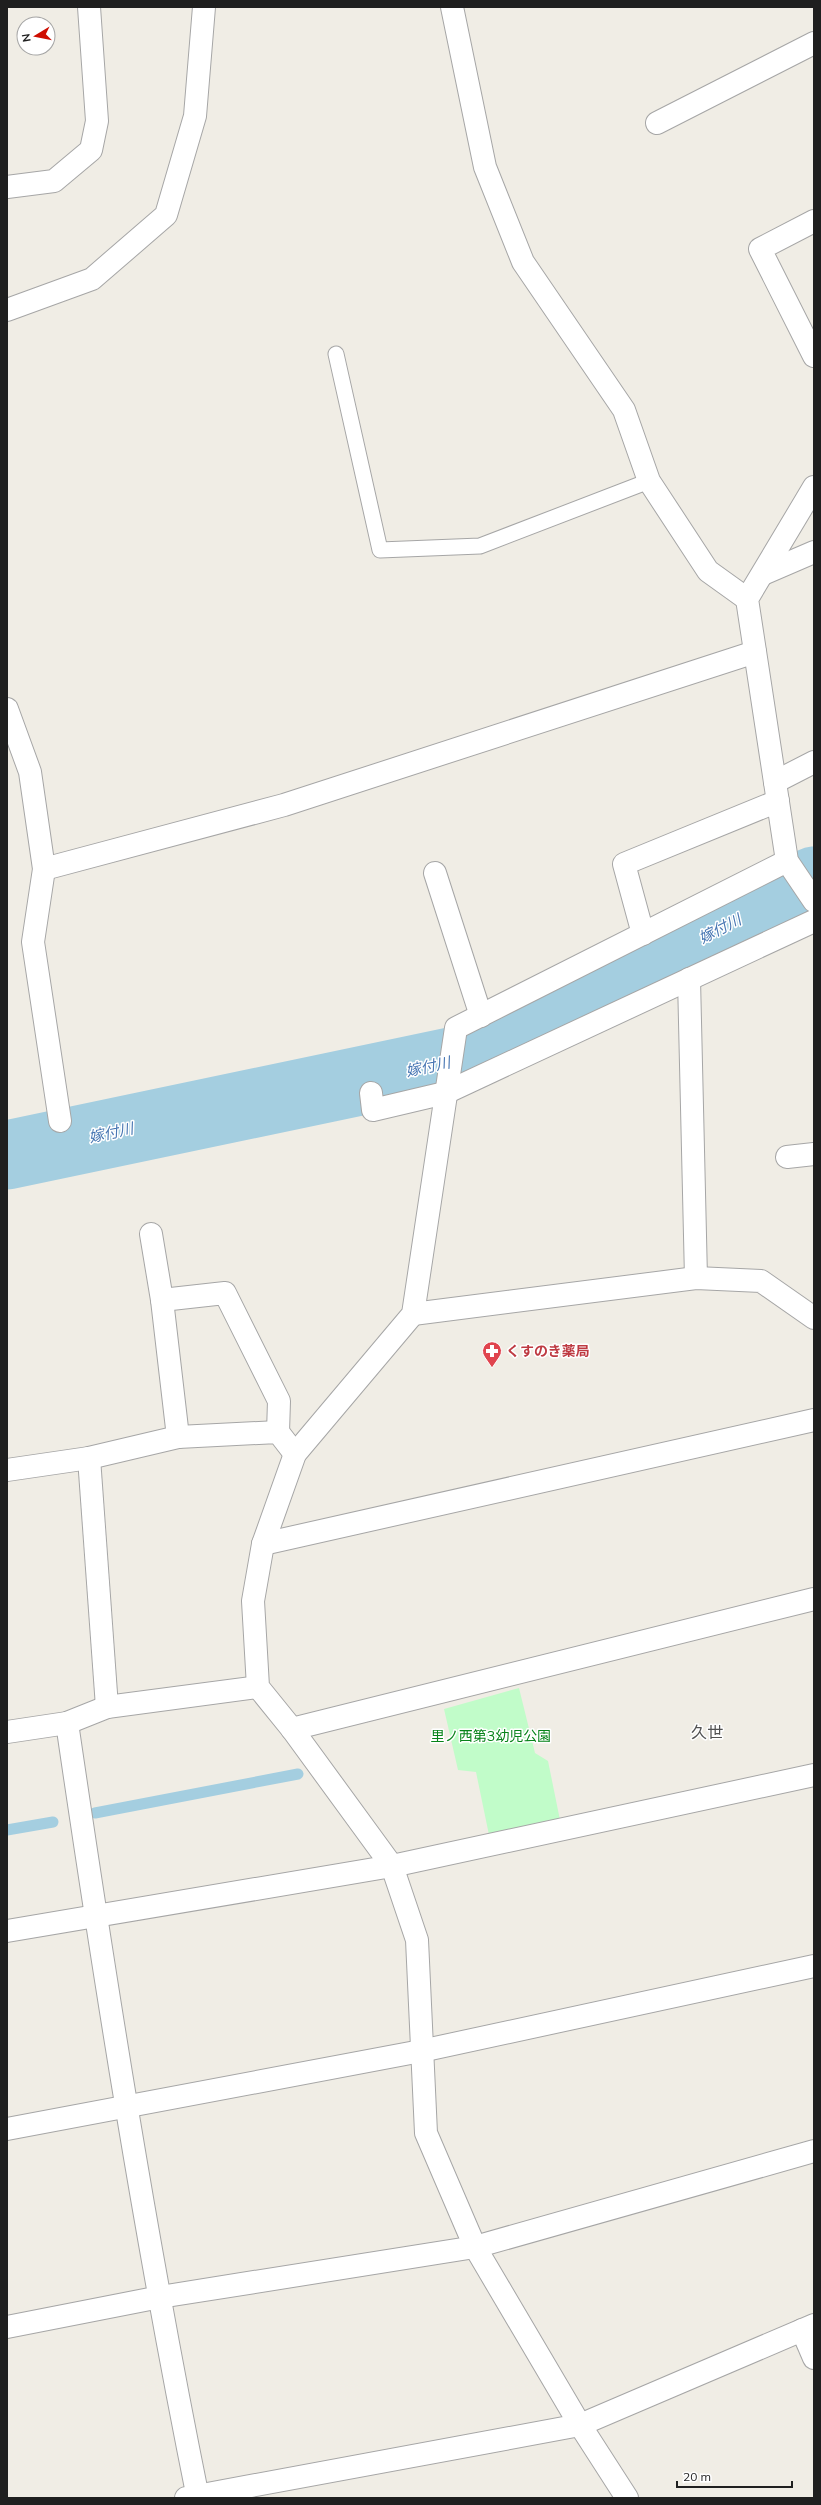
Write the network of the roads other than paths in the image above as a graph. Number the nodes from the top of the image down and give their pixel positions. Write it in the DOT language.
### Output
graph roads {
  1 [pos="89,7"];
  2 [pos="204,7"];
  3 [pos="452,7"];
  4 [pos="814,43"];
  5 [pos="657,122"];
  6 [pos="7,187"];
  7 [pos="814,221"];
  8 [pos="7,310"];
  9 [pos="336,354"];
  10 [pos="814,356"];
  11 [pos="649,481"];
  12 [pos="814,487"];
  13 [pos="814,552"];
  14 [pos="763,574"];
  15 [pos="746,600"];
  16 [pos="755,652"];
  17 [pos="7,709"];
  18 [pos="814,762"];
  19 [pos="776,791"];
  20 [pos="787,861"];
  21 [pos="44,869"];
  22 [pos="435,873"];
  23 [pos="814,901"];
  24 [pos="814,921"];
  25 [pos="643,934"];
  26 [pos="689,979"];
  27 [pos="480,1016"];
  28 [pos="371,1093"];
  29 [pos="445,1093"];
  30 [pos="60,1121"];
  31 [pos="814,1154"];
  32 [pos="787,1157"];
  33 [pos="151,1234"];
  34 [pos="696,1278"];
  35 [pos="162,1300"];
  36 [pos="414,1314"];
  37 [pos="814,1318"];
  38 [pos="814,1420"];
  39 [pos="278,1432"];
  40 [pos="178,1437"];
  41 [pos="295,1454"];
  42 [pos="89,1458"];
  43 [pos="7,1470"];
  44 [pos="263,1544"];
  45 [pos="814,1599"];
  46 [pos="258,1687"];
  47 [pos="107,1707"];
  48 [pos="68,1723"];
  49 [pos="292,1729"];
  50 [pos="7,1732"];
  51 [pos="814,1775"];
  52 [pos="392,1866"];
  53 [pos="96,1915"];
  54 [pos="7,1931"];
  55 [pos="814,1966"];
  56 [pos="421,2051"];
  57 [pos="127,2106"];
  58 [pos="7,2129"];
  59 [pos="814,2151"];
  60 [pos="475,2247"];
  61 [pos="160,2297"];
  62 [pos="7,2327"];
  63 [pos="808,2328"];
  64 [pos="814,2358"];
  65 [pos="580,2425"];
  66 [pos="194,2497"];
  67 [pos="627,2498"];
  1 -- 6 [label="street"];
  2 -- 8 [label="street"];
  3 -- 11 [label="street"];
  4 -- 5 [label="street"];
  7 -- 10 [label="street"];
  9 -- 11 [label="lane"];
  11 -- 15 [label="street"];
  12 -- 14 [label="street"];
  13 -- 14 [label="street"];
  14 -- 15 [label="street"];
  15 -- 16 [label="street"];
  16 -- 19 [label="street"];
  16 -- 21 [label="street"];
  17 -- 21 [label="street"];
  18 -- 19 [label="street"];
  19 -- 20 [label="street"];
  19 -- 25 [label="street"];
  20 -- 23 [label="street"];
  20 -- 25 [label="street"];
  21 -- 30 [label="street"];
  22 -- 27 [label="street"];
  24 -- 26 [label="street"];
  25 -- 27 [label="street"];
  26 -- 29 [label="street"];
  26 -- 34 [label="street"];
  27 -- 29 [label="street"];
  28 -- 29 [label="street"];
  29 -- 36 [label="street"];
  31 -- 32 [label="street"];
  33 -- 35 [label="street"];
  34 -- 36 [label="street"];
  34 -- 37 [label="street"];
  35 -- 39 [label="street"];
  35 -- 40 [label="street"];
  36 -- 41 [label="street"];
  38 -- 44 [label="street"];
  39 -- 40 [label="street"];
  39 -- 41 [label="street"];
  40 -- 42 [label="street"];
  41 -- 44 [label="street"];
  42 -- 43 [label="street"];
  42 -- 47 [label="street"];
  44 -- 46 [label="street"];
  45 -- 49 [label="street"];
  46 -- 47 [label="street"];
  46 -- 49 [label="street"];
  47 -- 48 [label="street"];
  48 -- 50 [label="street"];
  48 -- 53 [label="street"];
  49 -- 52 [label="street"];
  51 -- 52 [label="street"];
  52 -- 53 [label="street"];
  52 -- 56 [label="street"];
  53 -- 54 [label="street"];
  53 -- 57 [label="street"];
  55 -- 56 [label="street"];
  56 -- 57 [label="street"];
  56 -- 60 [label="street"];
  57 -- 58 [label="street"];
  57 -- 61 [label="street"];
  59 -- 60 [label="street"];
  60 -- 61 [label="street"];
  60 -- 65 [label="street"];
  61 -- 62 [label="street"];
  61 -- 66 [label="street"];
  63 -- 64 [label="street"];
  63 -- 65 [label="street"];
  65 -- 66 [label="street"];
  65 -- 67 [label="street"];
}
